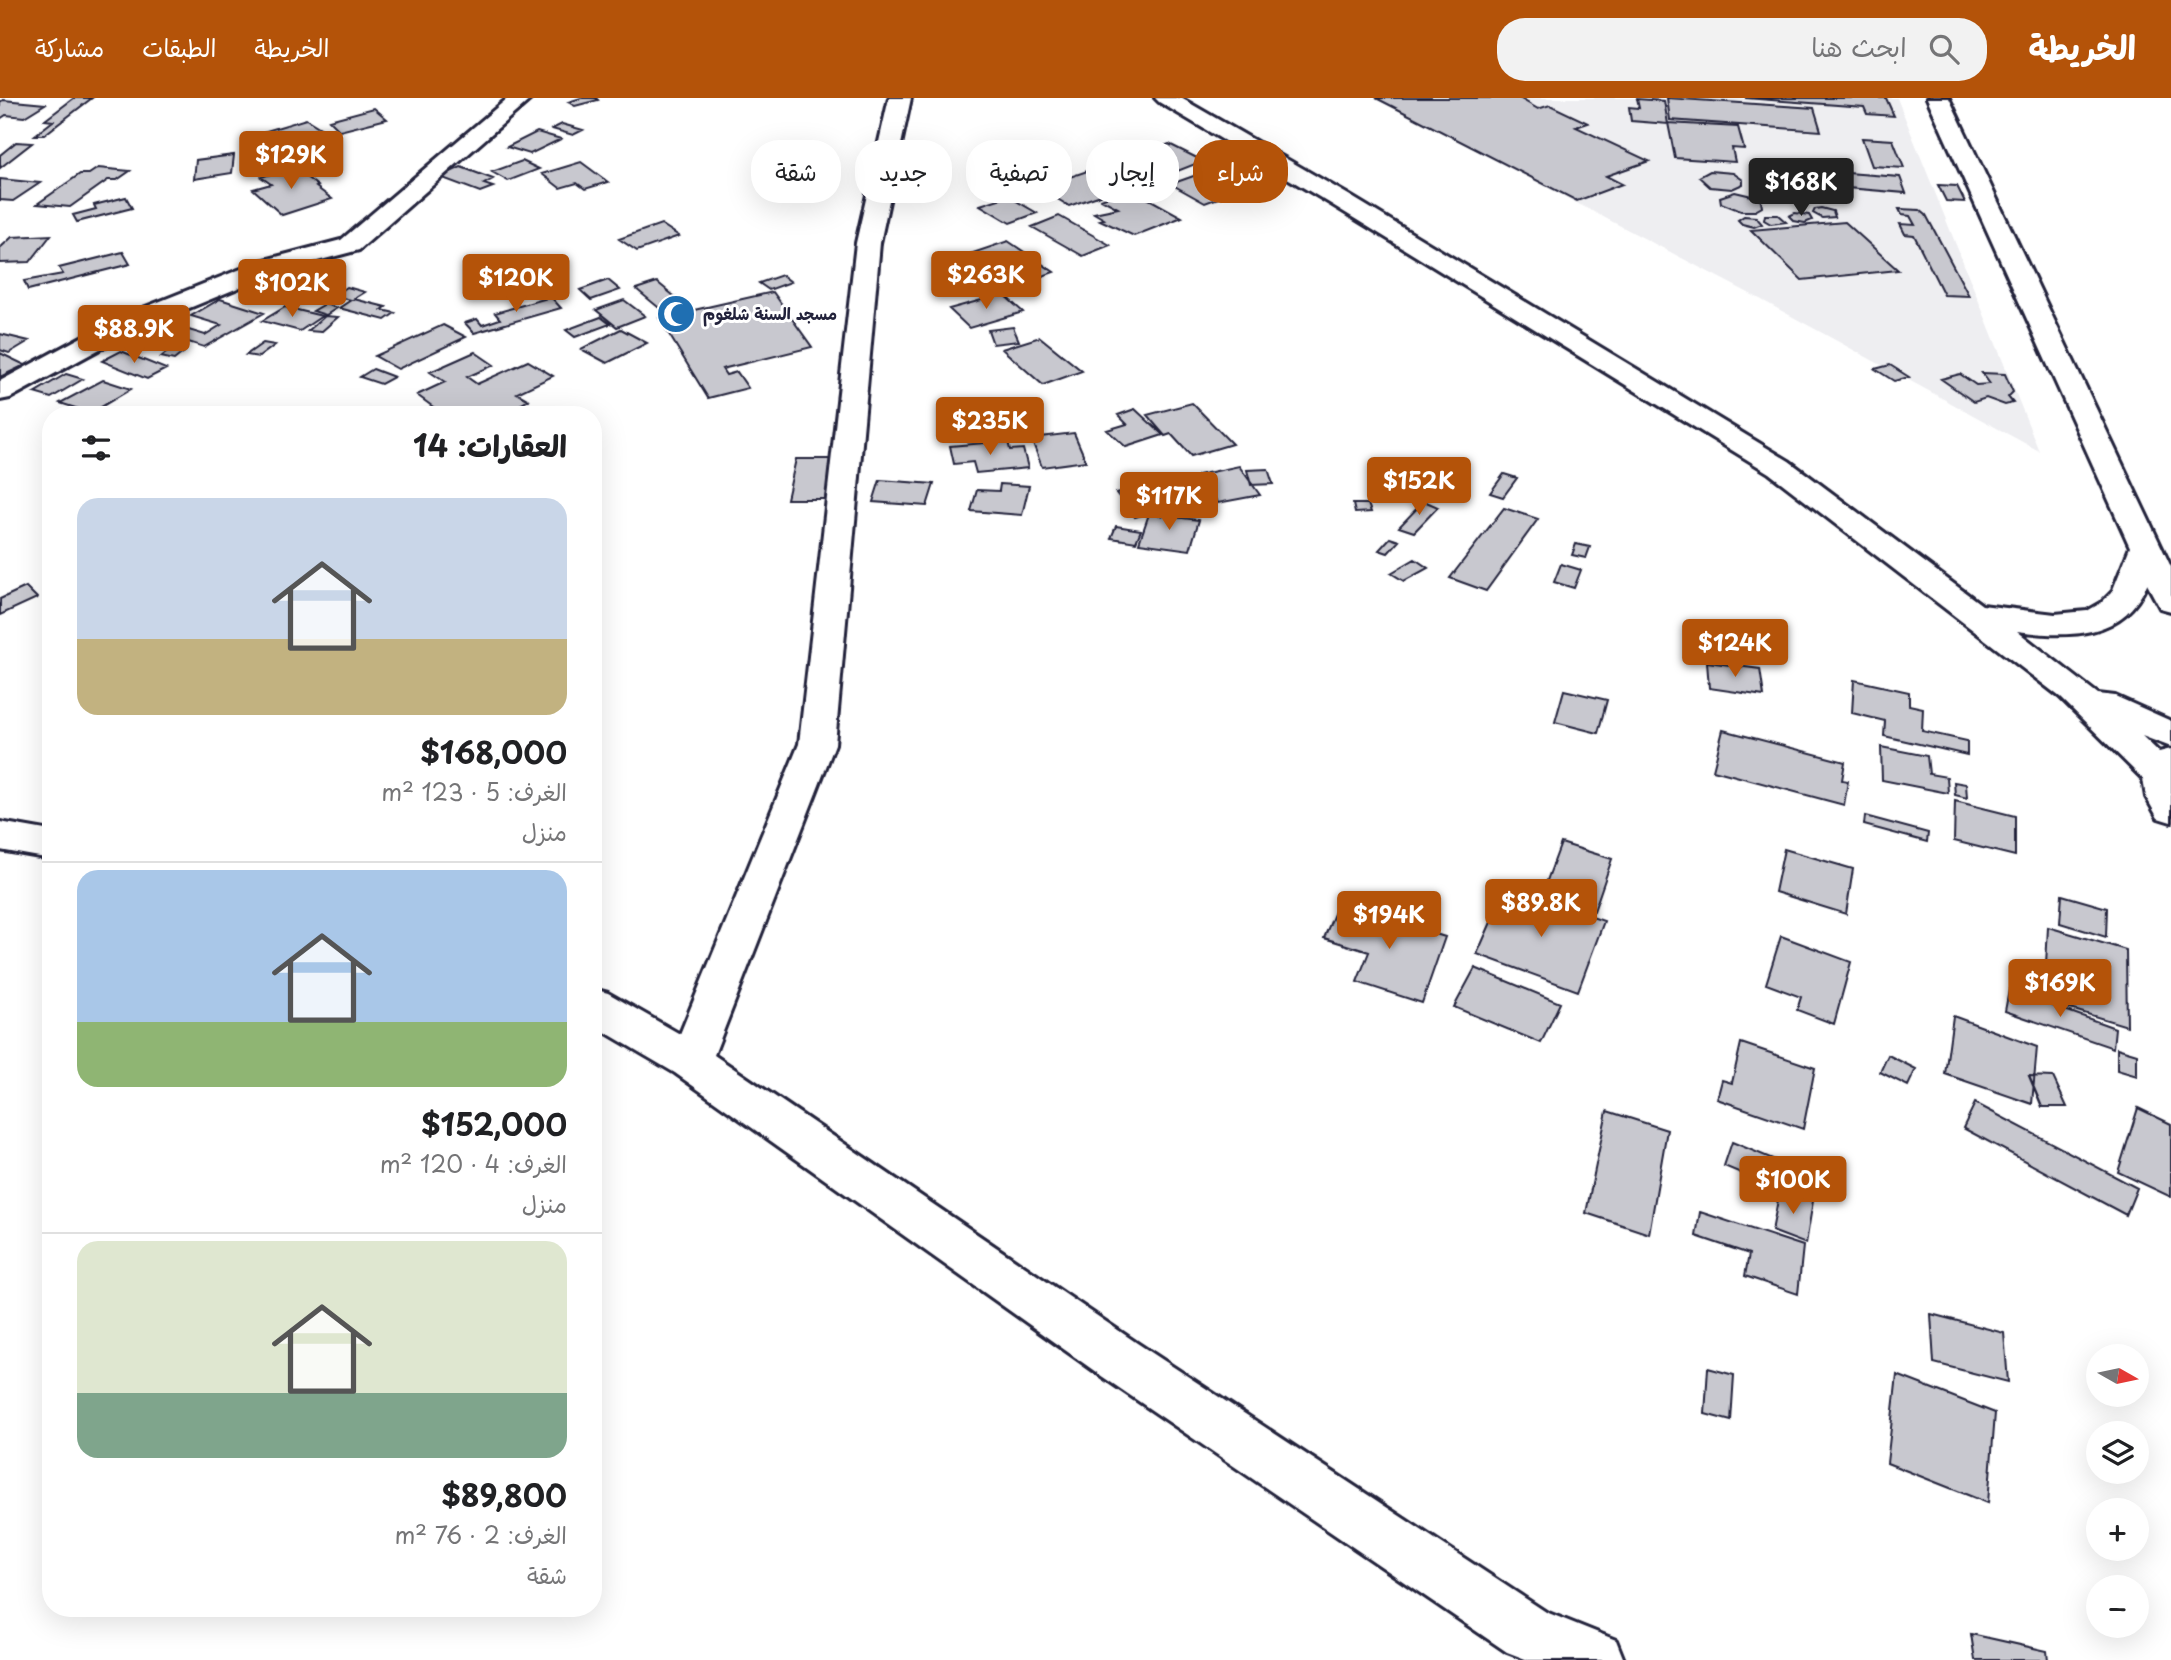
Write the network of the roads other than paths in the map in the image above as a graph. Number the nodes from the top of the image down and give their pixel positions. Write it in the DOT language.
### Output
graph roads {
  1 [pos="521,98"];
  2 [pos="900,98"];
  3 [pos="1166,98"];
  4 [pos="1938,98"];
  5 [pos="0,392"];
  6 [pos="2146,547"];
  7 [pos="2171,601"];
  8 [pos="1969,613"];
  9 [pos="2073,689"];
  10 [pos="2171,735"];
  11 [pos="2168,782"];
  12 [pos="0,836"];
  13 [pos="42,843"];
  14 [pos="602,1010"];
  15 [pos="690,1061"];
  16 [pos="1596,1660"];
  1 -- 5 [label="main road"];
  2 -- 15 [label="main road"];
  3 -- 8 [label="main road"];
  4 -- 6 [label="main road"];
  6 -- 7 [label="main road"];
  6 -- 8 [label="main road"];
  8 -- 9 [label="main road"];
  9 -- 10 [label="main road"];
  9 -- 11 [label="main road"];
  12 -- 13 [label="main road"];
  14 -- 15 [label="main road"];
  15 -- 16 [label="main road"];
}
